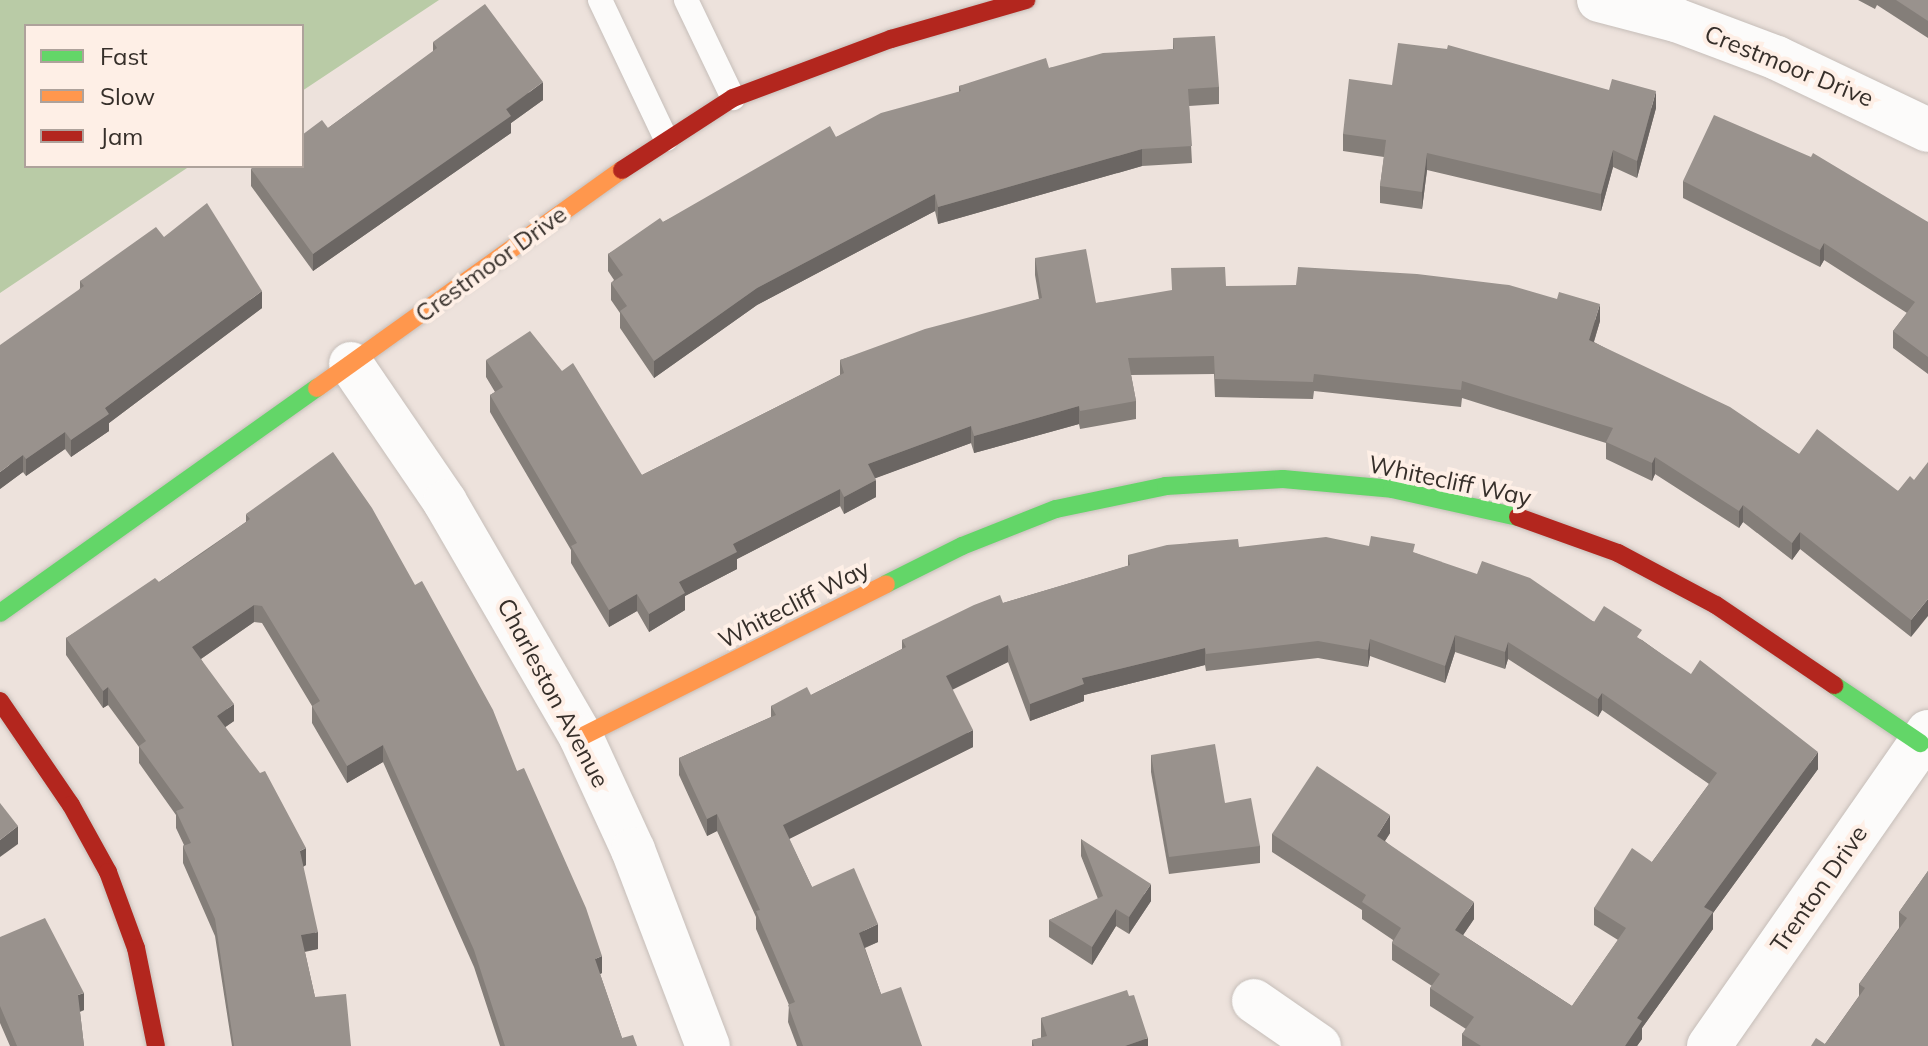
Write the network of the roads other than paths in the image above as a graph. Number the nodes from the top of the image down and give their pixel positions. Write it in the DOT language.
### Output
graph roads {
  1 [pos="600,0"];
  2 [pos="686,0"];
  3 [pos="1026,0"];
  4 [pos="1599,0"];
  5 [pos="733,98"];
  6 [pos="1928,130"];
  7 [pos="666,139"];
  8 [pos="351,364"];
  9 [pos="0,613"];
  10 [pos="0,701"];
  11 [pos="581,737"];
  12 [pos="1924,738"];
  13 [pos="1254,1001"];
  14 [pos="156,1046"];
  15 [pos="708,1046"];
  16 [pos="1319,1046"];
  17 [pos="1709,1046"];
  1 -- 7 [label="lane"];
  2 -- 5 [label="lane"];
  3 -- 5 [label="street, Crestmoor Drive"];
  4 -- 6 [label="street, Crestmoor Drive"];
  5 -- 7 [label="street, Crestmoor Drive"];
  7 -- 8 [label="street, Crestmoor Drive"];
  8 -- 9 [label="street, Crestmoor Drive"];
  8 -- 11 [label="street, Charleston Avenue"];
  10 -- 14 [label="street"];
  11 -- 12 [label="street, Whitecliff Way"];
  11 -- 15 [label="street, Charleston Avenue"];
  12 -- 17 [label="street, Trenton Drive"];
  13 -- 16 [label="street"];
}
